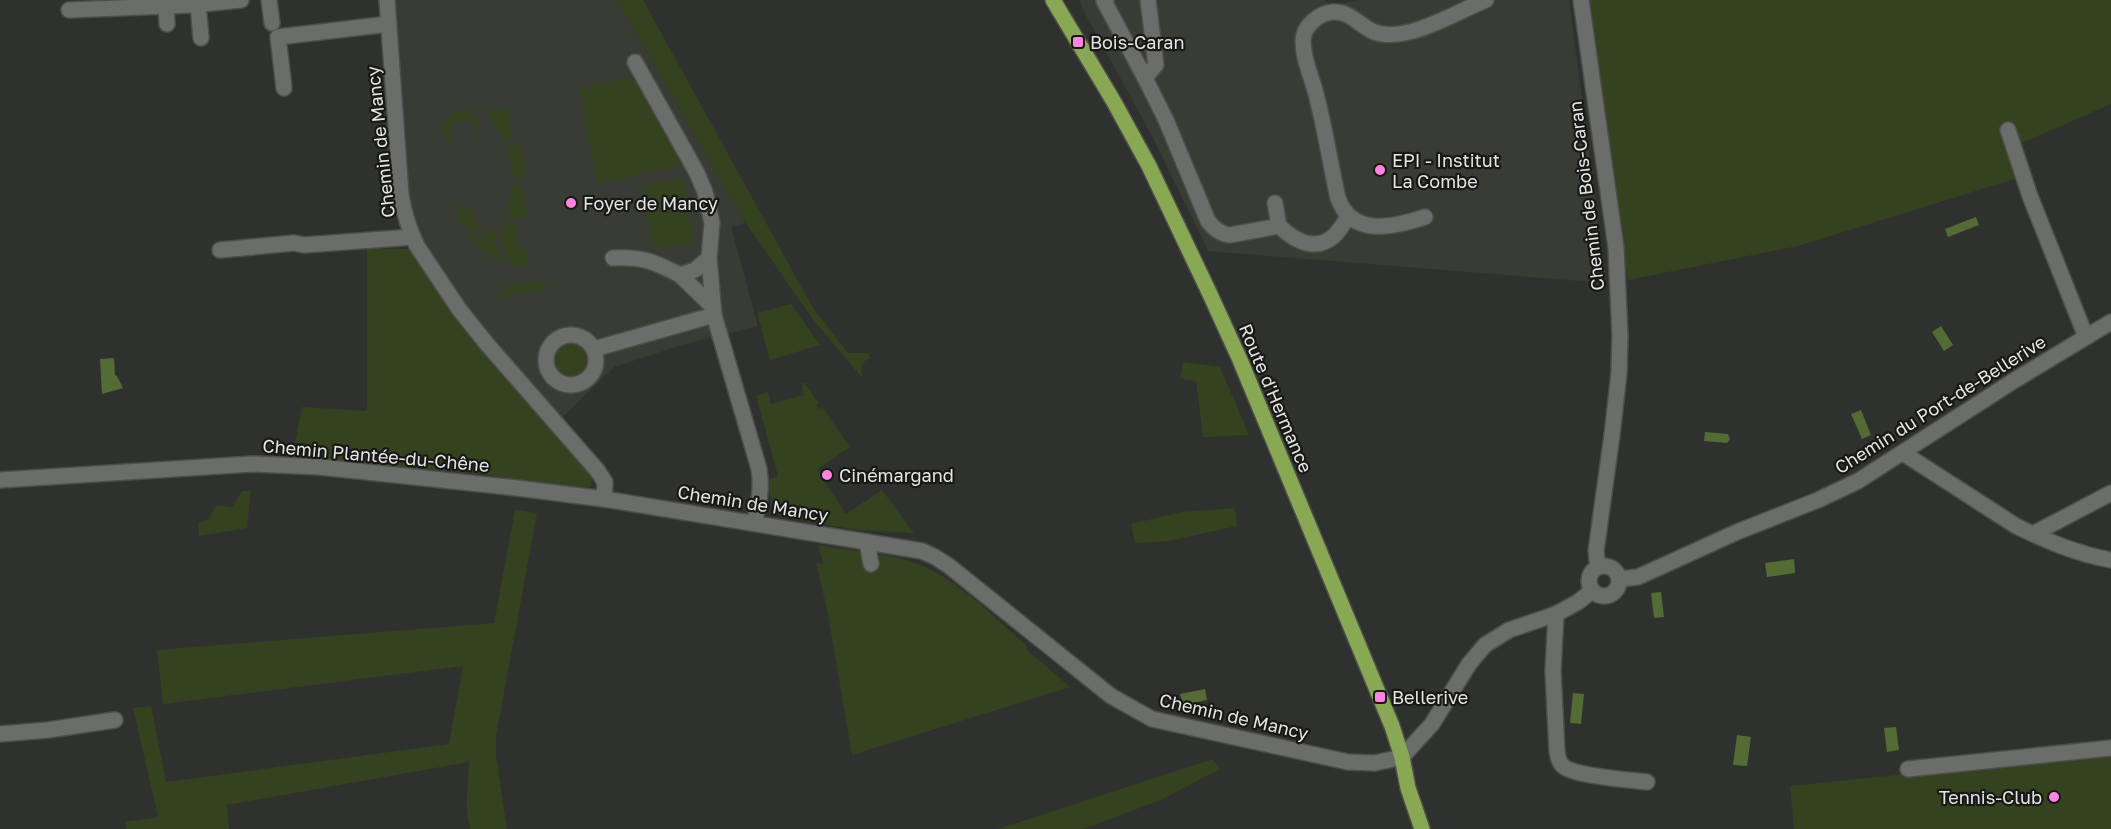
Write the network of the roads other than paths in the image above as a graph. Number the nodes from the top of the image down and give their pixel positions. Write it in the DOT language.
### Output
graph roads {
  1 [pos="241,0"];
  2 [pos="269,0"];
  3 [pos="387,0"];
  4 [pos="1053,0"];
  5 [pos="1106,0"];
  6 [pos="1149,0"];
  7 [pos="1486,0"];
  8 [pos="1581,0"];
  9 [pos="198,4"];
  10 [pos="166,6"];
  11 [pos="69,10"];
  12 [pos="272,23"];
  13 [pos="167,24"];
  14 [pos="388,24"];
  15 [pos="201,38"];
  16 [pos="634,62"];
  17 [pos="1145,78"];
  18 [pos="284,88"];
  19 [pos="2007,130"];
  20 [pos="1275,202"];
  21 [pos="1348,217"];
  22 [pos="1425,217"];
  23 [pos="1279,226"];
  24 [pos="413,237"];
  25 [pos="220,250"];
  26 [pos="613,258"];
  27 [pos="709,258"];
  28 [pos="680,275"];
  29 [pos="714,311"];
  30 [pos="2111,322"];
  31 [pos="2086,337"];
  32 [pos="594,349"];
  33 [pos="1904,453"];
  34 [pos="0,480"];
  35 [pos="2111,493"];
  36 [pos="604,499"];
  37 [pos="754,523"];
  38 [pos="2033,534"];
  39 [pos="867,542"];
  40 [pos="2111,560"];
  41 [pos="872,564"];
  42 [pos="1598,567"];
  43 [pos="1620,579"];
  44 [pos="1592,591"];
  45 [pos="1556,614"];
  46 [pos="115,720"];
  47 [pos="0,734"];
  48 [pos="2111,748"];
  49 [pos="1402,757"];
  50 [pos="1908,769"];
  51 [pos="1647,782"];
  52 [pos="1422,829"];
  1 -- 9 [label="street"];
  2 -- 12 [label="street"];
  3 -- 14 [label="street, Chemin de Mancy"];
  4 -- 49 [label="main road, Route d'Hermance"];
  5 -- 17 [label="street"];
  6 -- 17 [label="street"];
  7 -- 21 [label="street"];
  8 -- 42 [label="street, Chemin de Bois-Caran"];
  9 -- 10 [label="street"];
  9 -- 15 [label="street"];
  10 -- 11 [label="street"];
  10 -- 13 [label="street"];
  14 -- 18 [label="street"];
  14 -- 24 [label="street, Chemin de Mancy"];
  16 -- 27 [label="street"];
  17 -- 23 [label="street"];
  19 -- 31 [label="street"];
  20 -- 23 [label="street"];
  21 -- 22 [label="street"];
  21 -- 23 [label="street"];
  24 -- 25 [label="street"];
  24 -- 36 [label="street, Chemin de Mancy"];
  26 -- 28 [label="street"];
  27 -- 28 [label="street"];
  27 -- 29 [label="street"];
  28 -- 29 [label="street"];
  29 -- 32 [label="street"];
  29 -- 37 [label="street"];
  30 -- 31 [label="street, Chemin du Port-de-Bellerive"];
  31 -- 33 [label="street, Chemin du Port-de-Bellerive"];
  33 -- 38 [label="street"];
  33 -- 43 [label="street, Chemin du Port-de-Bellerive"];
  34 -- 36 [label="street, Chemin Plantée-du-Chêne"];
  35 -- 38 [label="street"];
  36 -- 37 [label="street, Chemin de Mancy"];
  37 -- 39 [label="street, Chemin de Mancy"];
  38 -- 40 [label="street"];
  39 -- 41 [label="street"];
  39 -- 49 [label="street, Chemin de Mancy"];
  42 -- 43 [label="street"];
  42 -- 44 [label="street"];
  43 -- 44 [label="street"];
  44 -- 45 [label="street"];
  45 -- 49 [label="street"];
  45 -- 51 [label="street"];
  46 -- 47 [label="street"];
  48 -- 50 [label="street"];
  49 -- 52 [label="main road, Route d'Hermance"];
}
